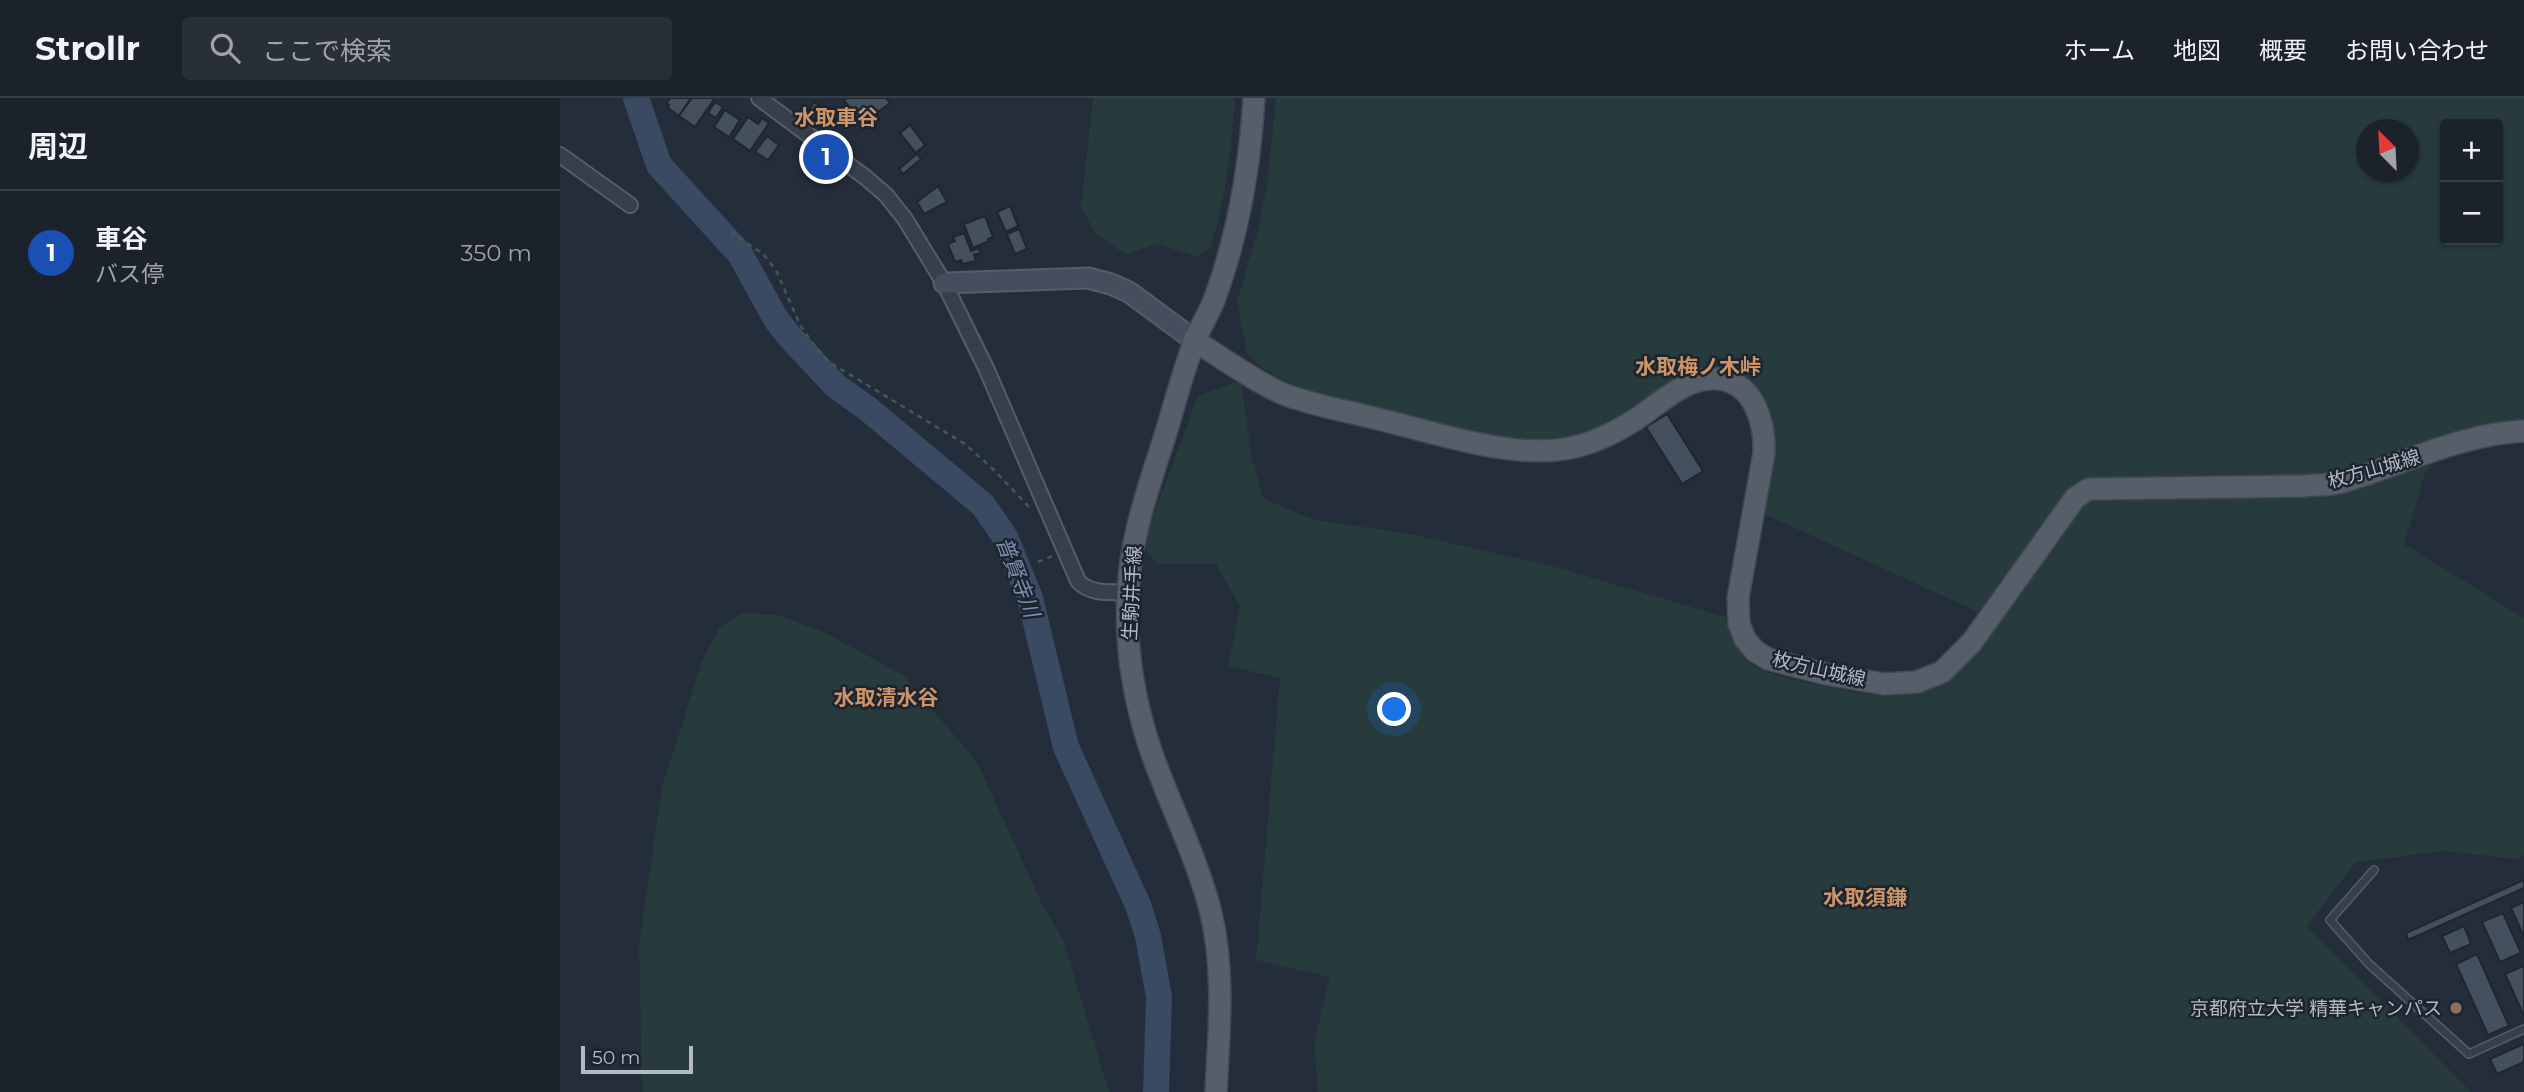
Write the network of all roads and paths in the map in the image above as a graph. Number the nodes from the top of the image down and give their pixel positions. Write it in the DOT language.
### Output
graph roads {
  1 [pos="759,98"];
  2 [pos="1254,98"];
  3 [pos="560,155"];
  4 [pos="630,205"];
  5 [pos="731,232"];
  6 [pos="944,284"];
  7 [pos="1194,340"];
  8 [pos="2524,431"];
  9 [pos="1051,522"];
  10 [pos="1128,592"];
  11 [pos="2374,870"];
  12 [pos="2524,1029"];
  13 [pos="1216,1092"];
  1 -- 6 [label="street"];
  2 -- 7 [label="main road, 生駒井手線"];
  3 -- 4 [label="street"];
  5 -- 9 [label="path"];
  6 -- 7 [label="street"];
  6 -- 9 [label="street"];
  7 -- 8 [label="main road, 枚方山城線"];
  7 -- 10 [label="main road, 生駒井手線"];
  9 -- 10 [label="street"];
  10 -- 13 [label="main road, 生駒井手線"];
  11 -- 12 [label="lane"];
}
